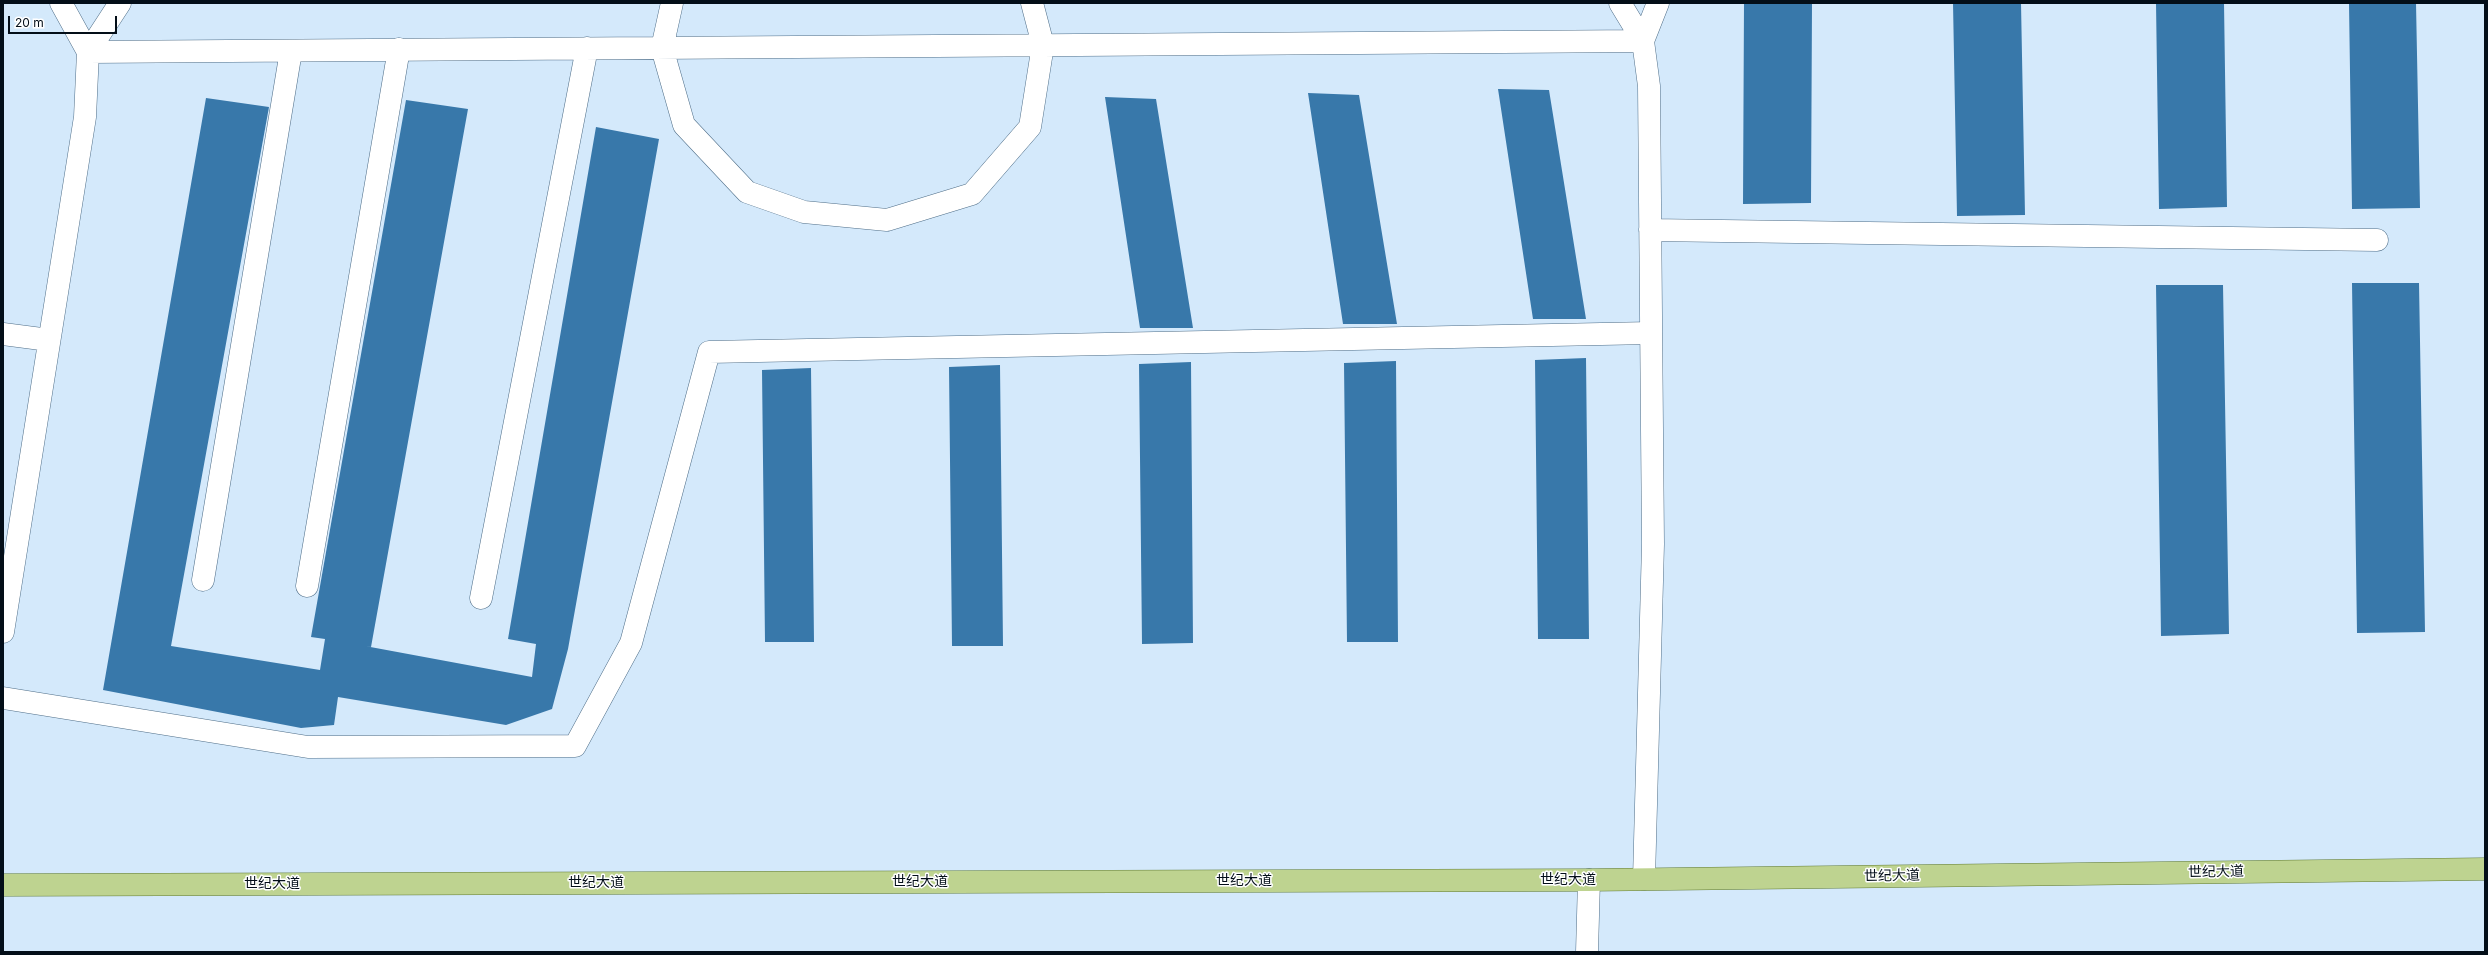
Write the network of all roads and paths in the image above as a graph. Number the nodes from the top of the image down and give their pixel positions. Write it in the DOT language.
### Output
graph roads {
  1 [pos="61,3"];
  2 [pos="120,3"];
  3 [pos="672,3"];
  4 [pos="1032,3"];
  5 [pos="1620,3"];
  6 [pos="1658,3"];
  7 [pos="1643,41"];
  8 [pos="1042,45"];
  9 [pos="587,48"];
  10 [pos="662,48"];
  11 [pos="399,49"];
  12 [pos="291,50"];
  13 [pos="88,52"];
  14 [pos="1650,230"];
  15 [pos="2378,240"];
  16 [pos="1651,333"];
  17 [pos="3,334"];
  18 [pos="49,340"];
  19 [pos="203,580"];
  20 [pos="307,586"];
  21 [pos="481,598"];
  22 [pos="3,632"];
  23 [pos="3,698"];
  24 [pos="2485,869"];
  25 [pos="1644,879"];
  26 [pos="1589,880"];
  27 [pos="3,885"];
  28 [pos="1587,952"];
  1 -- 13 [label="street"];
  2 -- 13 [label="street"];
  3 -- 10 [label="street"];
  4 -- 8 [label="street"];
  5 -- 7 [label="street"];
  6 -- 7 [label="street"];
  7 -- 8 [label="street"];
  7 -- 14 [label="street"];
  8 -- 10 [label="street"];
  8 -- 10 [label="street"];
  9 -- 10 [label="street"];
  9 -- 11 [label="street"];
  9 -- 21 [label="street"];
  11 -- 12 [label="street"];
  11 -- 20 [label="street"];
  12 -- 13 [label="street"];
  12 -- 19 [label="street"];
  13 -- 18 [label="street"];
  14 -- 15 [label="street"];
  14 -- 16 [label="street"];
  16 -- 23 [label="street"];
  16 -- 25 [label="street"];
  17 -- 18 [label="street"];
  18 -- 22 [label="street"];
  24 -- 25 [label="main road, 世纪大道"];
  25 -- 26 [label="main road, 世纪大道"];
  26 -- 27 [label="main road, 世纪大道"];
  26 -- 28 [label="street"];
}
